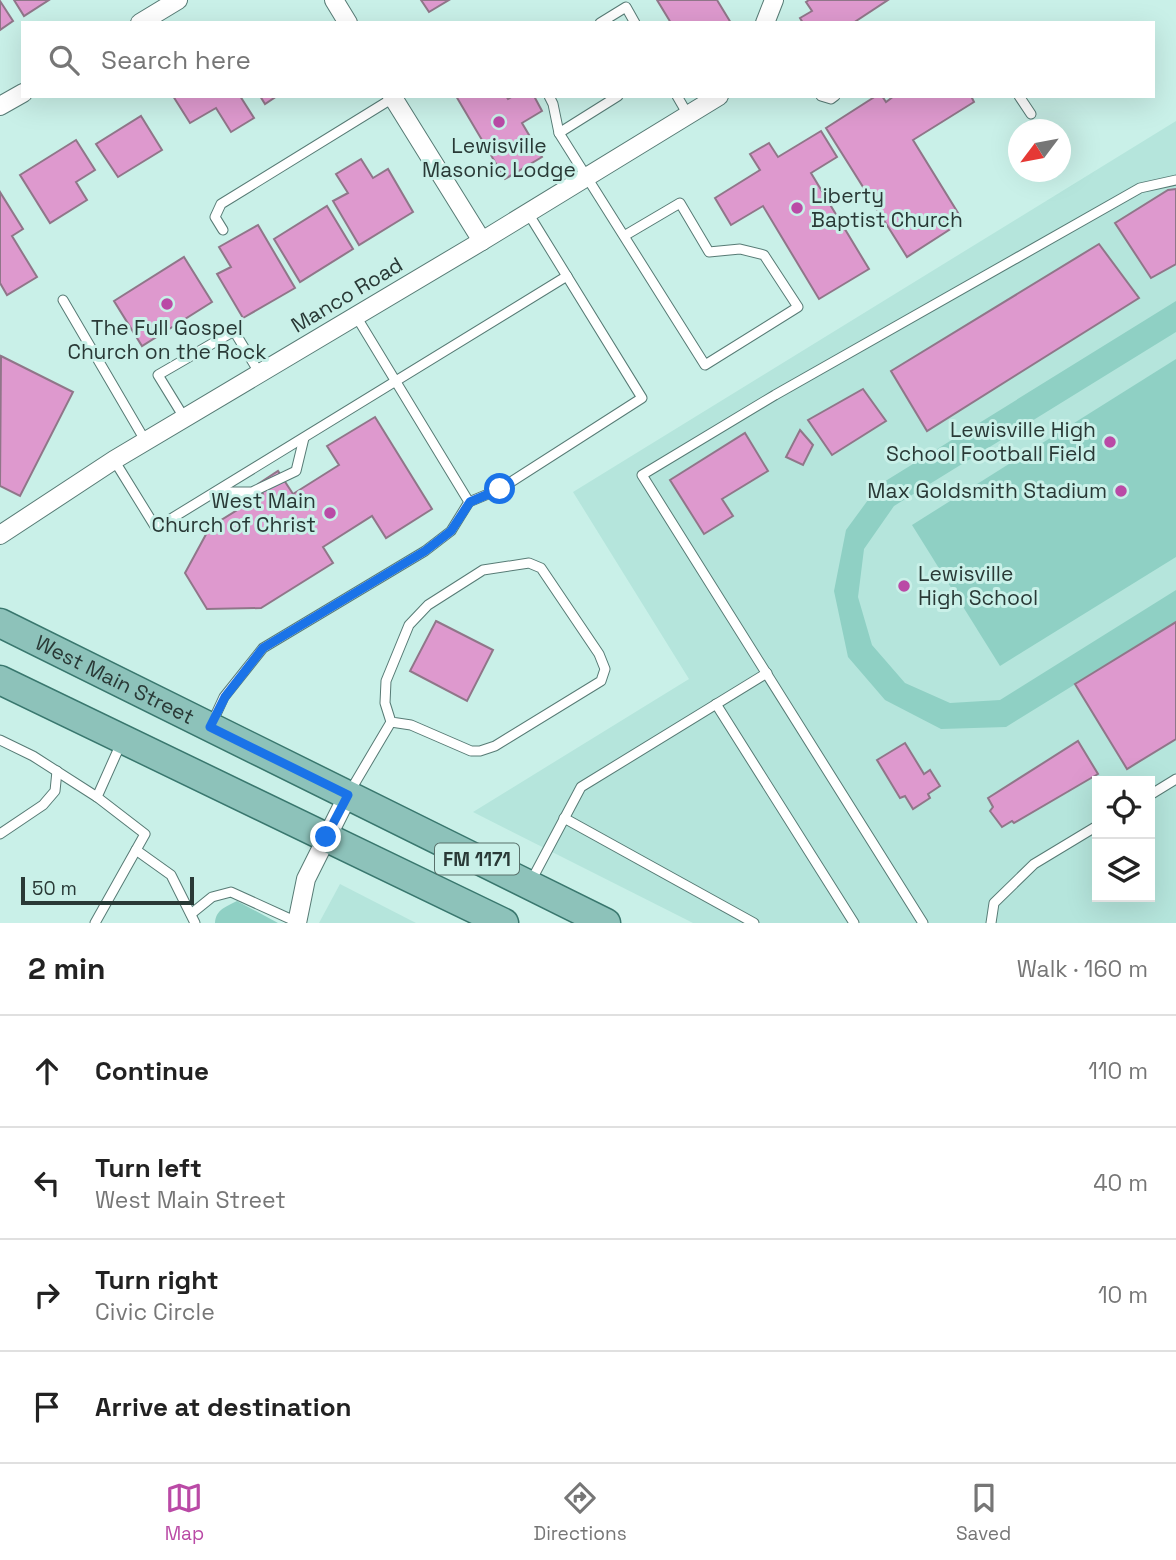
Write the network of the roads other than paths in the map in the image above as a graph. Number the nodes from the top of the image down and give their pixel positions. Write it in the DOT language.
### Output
graph roads {
  1 [pos="178,0"];
  2 [pos="334,0"];
  3 [pos="771,1"];
  4 [pos="143,21"];
  5 [pos="347,21"];
  6 [pos="603,21"];
  7 [pos="634,21"];
  8 [pos="766,21"];
  9 [pos="21,94"];
  10 [pos="391,98"];
  11 [pos="394,98"];
  12 [pos="550,98"];
  13 [pos="615,98"];
  14 [pos="678,98"];
  15 [pos="716,98"];
  16 [pos="1020,98"];
  17 [pos="0,106"];
  18 [pos="1031,114"];
  19 [pos="688,115"];
  20 [pos="559,133"];
  21 [pos="587,177"];
  22 [pos="1176,180"];
  23 [pos="528,213"];
  24 [pos="223,230"];
  25 [pos="624,236"];
  26 [pos="482,241"];
  27 [pos="567,276"];
  28 [pos="63,300"];
  29 [pos="356,316"];
  30 [pos="260,374"];
  31 [pos="396,381"];
  32 [pos="185,419"];
  33 [pos="304,438"];
  34 [pos="146,442"];
  35 [pos="114,460"];
  36 [pos="216,492"];
  37 [pos="470,502"];
  38 [pos="0,535"];
  39 [pos="0,623"];
  40 [pos="767,673"];
  41 [pos="0,680"];
  42 [pos="716,704"];
  43 [pos="391,722"];
  44 [pos="210,727"];
  45 [pos="0,740"];
  46 [pos="123,740"];
  47 [pos="57,771"];
  48 [pos="1176,779"];
  49 [pos="1155,791"];
  50 [pos="348,795"];
  51 [pos="97,797"];
  52 [pos="564,818"];
  53 [pos="1092,829"];
  54 [pos="0,834"];
  55 [pos="326,837"];
  56 [pos="136,850"];
  57 [pos="529,885"];
  58 [pos="193,919"];
  59 [pos="297,922"];
  60 [pos="95,923"];
  61 [pos="504,923"];
  62 [pos="606,923"];
  63 [pos="754,923"];
  64 [pos="854,923"];
  65 [pos="923,923"];
  66 [pos="990,923"];
  1 -- 4 [label="street"];
  2 -- 5 [label="street"];
  3 -- 8 [label="street"];
  6 -- 7 [label="lane"];
  9 -- 17 [label="street"];
  10 -- 24 [label="lane"];
  11 -- 26 [label="street"];
  12 -- 20 [label="lane"];
  13 -- 20 [label="lane"];
  14 -- 19 [label="lane"];
  15 -- 19 [label="street, Manco Road"];
  16 -- 18 [label="lane"];
  19 -- 21 [label="street, Manco Road"];
  20 -- 21 [label="lane"];
  21 -- 23 [label="street, Manco Road"];
  21 -- 25 [label="lane"];
  22 -- 40 [label="lane"];
  23 -- 26 [label="street, Manco Road"];
  23 -- 27 [label="lane"];
  25 -- 25 [label="lane"];
  26 -- 29 [label="street, Manco Road"];
  27 -- 31 [label="lane"];
  27 -- 37 [label="lane"];
  28 -- 34 [label="lane"];
  29 -- 30 [label="street, Manco Road"];
  29 -- 31 [label="lane"];
  30 -- 32 [label="street, Manco Road"];
  30 -- 32 [label="lane"];
  31 -- 33 [label="lane"];
  31 -- 37 [label="lane"];
  32 -- 34 [label="street, Manco Road"];
  33 -- 36 [label="lane"];
  33 -- 36 [label="lane"];
  34 -- 35 [label="street, Manco Road"];
  35 -- 36 [label="lane"];
  35 -- 38 [label="street, Manco Road"];
  37 -- 44 [label="lane"];
  39 -- 44 [label="main road, West Main Street / FM 1171"];
  40 -- 42 [label="lane"];
  40 -- 65 [label="lane"];
  41 -- 46 [label="main road, FM 1171"];
  42 -- 52 [label="lane"];
  42 -- 64 [label="lane"];
  43 -- 43 [label="lane"];
  43 -- 50 [label="lane"];
  44 -- 50 [label="main road, West Main Street / FM 1171"];
  45 -- 47 [label="lane"];
  46 -- 51 [label="lane"];
  46 -- 55 [label="main road, FM 1171"];
  47 -- 51 [label="lane"];
  47 -- 54 [label="lane"];
  48 -- 49 [label="lane"];
  50 -- 55 [label="street"];
  50 -- 57 [label="main road, West Main Street / FM 1171"];
  51 -- 56 [label="lane"];
  52 -- 57 [label="lane"];
  52 -- 63 [label="lane"];
  53 -- 66 [label="lane"];
  55 -- 59 [label="street"];
  55 -- 61 [label="main road, FM 1171"];
  56 -- 58 [label="lane"];
  56 -- 60 [label="lane"];
  57 -- 62 [label="main road, West Main Street / FM 1171"];
  58 -- 59 [label="lane"];
}
